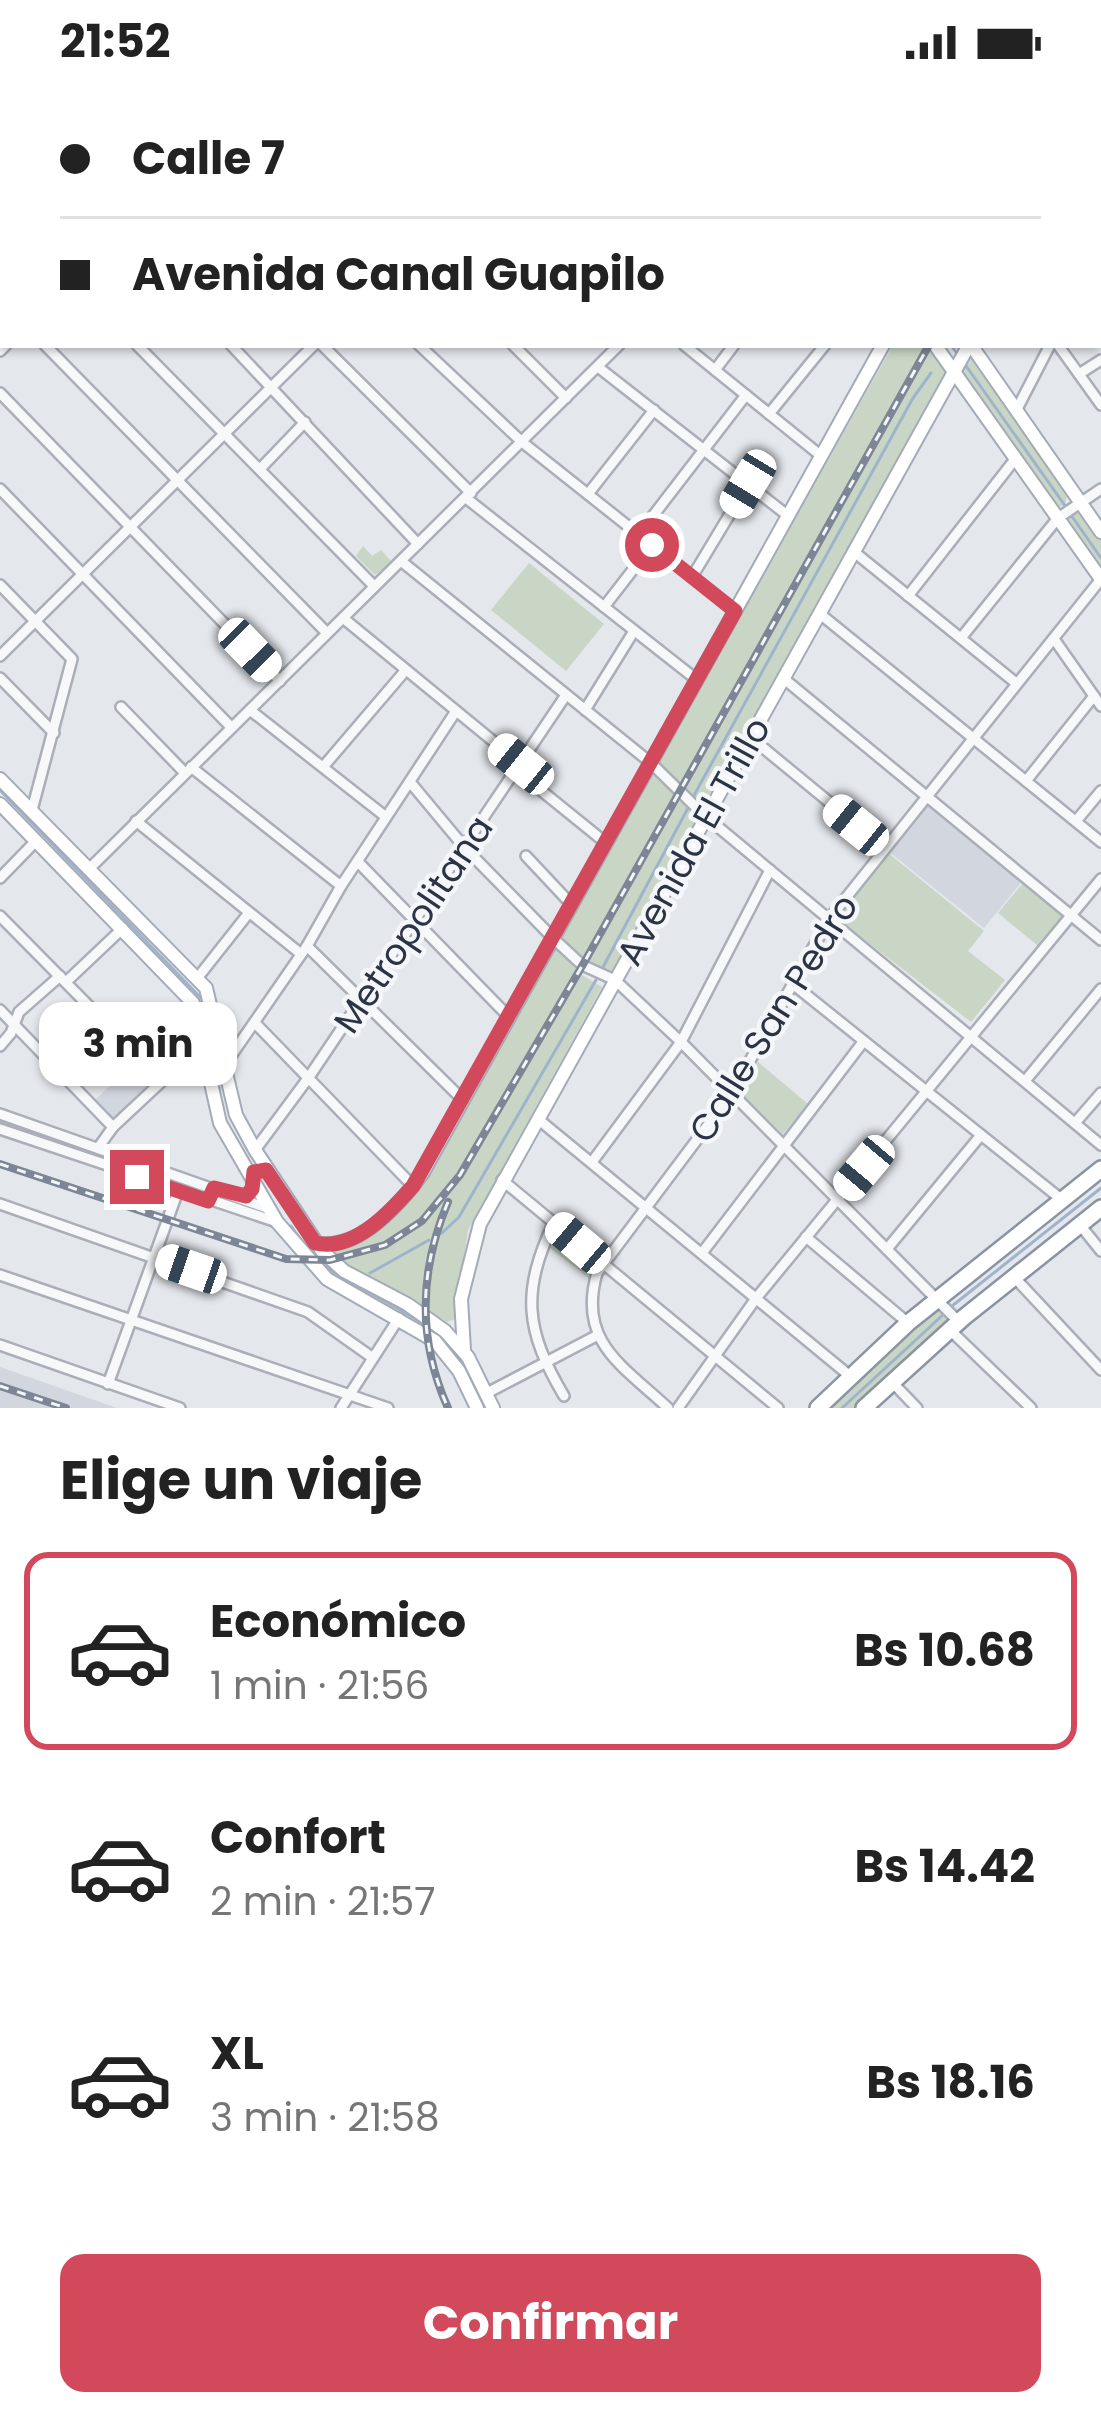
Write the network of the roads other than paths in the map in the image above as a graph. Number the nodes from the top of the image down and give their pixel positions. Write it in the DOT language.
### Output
graph roads {
  1 [pos="49,348"];
  2 [pos="140,348"];
  3 [pos="234,348"];
  4 [pos="315,348"];
  5 [pos="321,348"];
  6 [pos="422,348"];
  7 [pos="517,348"];
  8 [pos="615,348"];
  9 [pos="688,348"];
  10 [pos="732,348"];
  11 [pos="823,348"];
  12 [pos="881,348"];
  13 [pos="938,348"];
  14 [pos="967,348"];
  15 [pos="969,348"];
  16 [pos="1052,348"];
  17 [pos="1056,348"];
  18 [pos="1101,360"];
  19 [pos="598,367"];
  20 [pos="955,369"];
  21 [pos="715,370"];
  22 [pos="1078,374"];
  23 [pos="272,387"];
  24 [pos="945,388"];
  25 [pos="965,388"];
  26 [pos="0,393"];
  27 [pos="746,395"];
  28 [pos="566,398"];
  29 [pos="1101,405"];
  30 [pos="1017,409"];
  31 [pos="654,410"];
  32 [pos="769,414"];
  33 [pos="305,422"];
  34 [pos="225,433"];
  35 [pos="522,442"];
  36 [pos="704,450"];
  37 [pos="820,455"];
  38 [pos="1016,458"];
  39 [pos="260,469"];
  40 [pos="178,480"];
  41 [pos="748,484"];
  42 [pos="0,489"];
  43 [pos="1101,489"];
  44 [pos="588,494"];
  45 [pos="469,495"];
  46 [pos="1077,505"];
  47 [pos="787,515"];
  48 [pos="1060,517"];
  49 [pos="130,527"];
  50 [pos="1101,532"];
  51 [pos="639,534"];
  52 [pos="418,544"];
  53 [pos="652,545"];
  54 [pos="853,551"];
  55 [pos="400,561"];
  56 [pos="83,574"];
  57 [pos="692,577"];
  58 [pos="1101,579"];
  59 [pos="0,585"];
  60 [pos="374,586"];
  61 [pos="908,596"];
  62 [pos="604,607"];
  63 [pos="735,611"];
  64 [pos="819,614"];
  65 [pos="343,618"];
  66 [pos="35,621"];
  67 [pos="634,631"];
  68 [pos="327,633"];
  69 [pos="961,638"];
  70 [pos="1054,639"];
  71 [pos="0,656"];
  72 [pos="405,671"];
  73 [pos="0,678"];
  74 [pos="783,678"];
  75 [pos="697,680"];
  76 [pos="280,681"];
  77 [pos="1016,683"];
  78 [pos="566,695"];
  79 [pos="1098,701"];
  80 [pos="122,707"];
  81 [pos="250,710"];
  82 [pos="585,710"];
  83 [pos="456,711"];
  84 [pos="232,727"];
  85 [pos="54,733"];
  86 [pos="750,737"];
  87 [pos="974,738"];
  88 [pos="651,763"];
  89 [pos="322,767"];
  90 [pos="519,768"];
  91 [pos="188,770"];
  92 [pos="0,779"];
  93 [pos="1026,781"];
  94 [pos="410,782"];
  95 [pos="1101,790"];
  96 [pos="928,794"];
  97 [pos="0,804"];
  98 [pos="32,810"];
  99 [pos="705,816"];
  100 [pos="386,817"];
  101 [pos="136,821"];
  102 [pos="1076,821"];
  103 [pos="36,841"];
  104 [pos="1101,842"];
  105 [pos="606,843"];
  106 [pos="465,848"];
  107 [pos="885,848"];
  108 [pos="526,856"];
  109 [pos="358,862"];
  110 [pos="90,868"];
  111 [pos="770,870"];
  112 [pos="0,878"];
  113 [pos="1101,879"];
  114 [pos="341,886"];
  115 [pos="572,905"];
  116 [pos="248,914"];
  117 [pos="1073,914"];
  118 [pos="0,916"];
  119 [pos="830,919"];
  120 [pos="415,920"];
  121 [pos="124,928"];
  122 [pos="553,938"];
  123 [pos="1101,940"];
  124 [pos="154,947"];
  125 [pos="304,950"];
  126 [pos="199,976"];
  127 [pos="63,979"];
  128 [pos="615,980"];
  129 [pos="794,985"];
  130 [pos="1101,989"];
  131 [pos="361,1000"];
  132 [pos="0,1010"];
  133 [pos="205,1010"];
  134 [pos="509,1017"];
  135 [pos="256,1023"];
  136 [pos="14,1024"];
  137 [pos="971,1037"];
  138 [pos="681,1042"];
  139 [pos="863,1042"];
  140 [pos="203,1043"];
  141 [pos="0,1046"];
  142 [pos="224,1066"];
  143 [pos="309,1077"];
  144 [pos="163,1081"];
  145 [pos="1025,1082"];
  146 [pos="927,1091"];
  147 [pos="732,1093"];
  148 [pos="1101,1093"];
  149 [pos="463,1100"];
  150 [pos="232,1105"];
  151 [pos="215,1107"];
  152 [pos="0,1114"];
  153 [pos="538,1119"];
  154 [pos="1075,1123"];
  155 [pos="113,1127"];
  156 [pos="0,1130"];
  157 [pos="981,1135"];
  158 [pos="52,1140"];
  159 [pos="1101,1145"];
  160 [pos="784,1146"];
  161 [pos="98,1148"];
  162 [pos="255,1150"];
  163 [pos="592,1162"];
  164 [pos="1101,1169"];
  165 [pos="269,1173"];
  166 [pos="250,1179"];
  167 [pos="502,1180"];
  168 [pos="413,1186"];
  169 [pos="178,1191"];
  170 [pos="211,1194"];
  171 [pos="240,1197"];
  172 [pos="1060,1199"];
  173 [pos="838,1200"];
  174 [pos="0,1204"];
  175 [pos="267,1208"];
  176 [pos="647,1208"];
  177 [pos="1101,1208"];
  178 [pos="294,1210"];
  179 [pos="277,1222"];
  180 [pos="554,1222"];
  181 [pos="1080,1225"];
  182 [pos="806,1238"];
  183 [pos="315,1243"];
  184 [pos="887,1249"];
  185 [pos="1101,1251"];
  186 [pos="702,1252"];
  187 [pos="155,1256"];
  188 [pos="603,1263"];
  189 [pos="0,1275"];
  190 [pos="1014,1276"];
  191 [pos="757,1298"];
  192 [pos="949,1314"];
  193 [pos="399,1318"];
  194 [pos="131,1320"];
  195 [pos="908,1323"];
  196 [pos="596,1336"];
  197 [pos="0,1345"];
  198 [pos="464,1350"];
  199 [pos="715,1354"];
  200 [pos="373,1358"];
  201 [pos="546,1365"];
  202 [pos="1101,1370"];
  203 [pos="850,1376"];
  204 [pos="891,1381"];
  205 [pos="107,1384"];
  206 [pos="487,1393"];
  207 [pos="350,1394"];
  208 [pos="564,1396"];
  209 [pos="180,1408"];
  210 [pos="341,1408"];
  211 [pos="388,1408"];
  212 [pos="477,1408"];
  213 [pos="493,1408"];
  214 [pos="668,1408"];
  215 [pos="678,1408"];
  216 [pos="778,1408"];
  217 [pos="818,1408"];
  218 [pos="864,1408"];
  219 [pos="917,1408"];
  220 [pos="1030,1408"];
  1 -- 40 [label="street"];
  2 -- 34 [label="street"];
  3 -- 23 [label="street"];
  4 -- 23 [label="street"];
  5 -- 45 [label="street"];
  6 -- 35 [label="street"];
  7 -- 28 [label="street"];
  8 -- 19 [label="street"];
  9 -- 21 [label="street"];
  10 -- 21 [label="street"];
  11 -- 32 [label="street"];
  12 -- 37 [label="main road, Avenida El Trillo"];
  13 -- 20 [label="main road"];
  14 -- 20 [label="main road, Avenida El Trillo"];
  15 -- 30 [label="main road"];
  16 -- 30 [label="street"];
  17 -- 22 [label="street"];
  18 -- 22 [label="street"];
  19 -- 28 [label="street"];
  19 -- 31 [label="street"];
  20 -- 24 [label="main road, Avenida El Trillo"];
  20 -- 25 [label="main road"];
  21 -- 27 [label="street"];
  22 -- 29 [label="street"];
  23 -- 33 [label="street"];
  23 -- 34 [label="street"];
  24 -- 25 [label="main road"];
  24 -- 54 [label="main road, Avenida El Trillo"];
  25 -- 38 [label="main road"];
  26 -- 49 [label="street"];
  27 -- 32 [label="street"];
  27 -- 36 [label="street"];
  28 -- 35 [label="street"];
  30 -- 46 [label="main road"];
  31 -- 36 [label="street"];
  31 -- 44 [label="street"];
  32 -- 37 [label="street"];
  33 -- 39 [label="street"];
  33 -- 52 [label="street"];
  34 -- 39 [label="street"];
  34 -- 40 [label="street"];
  35 -- 44 [label="street"];
  35 -- 45 [label="street"];
  36 -- 41 [label="street"];
  36 -- 51 [label="street"];
  37 -- 47 [label="main road, Avenida El Trillo"];
  38 -- 48 [label="main road"];
  38 -- 61 [label="street"];
  39 -- 60 [label="street"];
  40 -- 49 [label="street"];
  40 -- 68 [label="street"];
  41 -- 47 [label="street"];
  41 -- 57 [label="street"];
  42 -- 56 [label="street"];
  43 -- 46 [label="street"];
  44 -- 51 [label="street"];
  45 -- 52 [label="street"];
  45 -- 62 [label="street"];
  46 -- 48 [label="street"];
  46 -- 50 [label="main road"];
  47 -- 63 [label="main road, Avenida El Trillo"];
  48 -- 58 [label="main road"];
  48 -- 69 [label="street"];
  49 -- 56 [label="street"];
  49 -- 76 [label="street"];
  51 -- 53 [label="street"];
  52 -- 55 [label="street"];
  53 -- 57 [label="street"];
  53 -- 62 [label="street"];
  54 -- 61 [label="street"];
  54 -- 64 [label="main road, Avenida El Trillo"];
  55 -- 60 [label="street"];
  55 -- 78 [label="street"];
  56 -- 66 [label="street"];
  56 -- 84 [label="street"];
  57 -- 63 [label="street"];
  58 -- 70 [label="street, Calle San Pedro"];
  59 -- 66 [label="street"];
  60 -- 65 [label="street"];
  61 -- 69 [label="street"];
  62 -- 67 [label="street"];
  63 -- 75 [label="main road, Avenida El Trillo"];
  64 -- 74 [label="main road, Avenida El Trillo"];
  64 -- 87 [label="street"];
  65 -- 68 [label="street"];
  65 -- 72 [label="street"];
  66 -- 71 [label="street"];
  66 -- 85 [label="street"];
  67 -- 75 [label="street"];
  67 -- 82 [label="street"];
  68 -- 76 [label="street"];
  69 -- 77 [label="street"];
  70 -- 77 [label="street, Calle San Pedro"];
  70 -- 79 [label="street"];
  72 -- 83 [label="street"];
  72 -- 89 [label="street"];
  73 -- 85 [label="street"];
  74 -- 86 [label="main road, Avenida El Trillo"];
  74 -- 96 [label="street"];
  75 -- 88 [label="main road, Avenida El Trillo"];
  76 -- 81 [label="street"];
  77 -- 87 [label="street, Calle San Pedro"];
  78 -- 82 [label="street"];
  78 -- 90 [label="street, Metropolitana"];
  79 -- 93 [label="street"];
  80 -- 91 [label="street"];
  81 -- 84 [label="street"];
  81 -- 89 [label="street"];
  82 -- 88 [label="street"];
  83 -- 90 [label="street"];
  83 -- 94 [label="street"];
  84 -- 91 [label="street"];
  85 -- 98 [label="street"];
  86 -- 99 [label="main road, Avenida El Trillo"];
  86 -- 107 [label="street"];
  87 -- 93 [label="street"];
  87 -- 96 [label="street, Calle San Pedro"];
  88 -- 99 [label="street"];
  88 -- 105 [label="main road, Avenida El Trillo"];
  89 -- 100 [label="street"];
  90 -- 105 [label="street"];
  90 -- 106 [label="street, Metropolitana"];
  91 -- 101 [label="street"];
  91 -- 114 [label="street"];
  92 -- 98 [label="main road"];
  93 -- 102 [label="street"];
  94 -- 100 [label="street"];
  94 -- 106 [label="street"];
  95 -- 102 [label="street"];
  96 -- 107 [label="street, Calle San Pedro"];
  96 -- 117 [label="street"];
  97 -- 103 [label="main road"];
  98 -- 110 [label="main road"];
  99 -- 111 [label="street"];
  99 -- 128 [label="main road, Avenida El Trillo"];
  100 -- 109 [label="street"];
  101 -- 110 [label="street"];
  101 -- 116 [label="street"];
  102 -- 104 [label="street"];
  103 -- 112 [label="street"];
  103 -- 121 [label="main road"];
  105 -- 115 [label="main road, Avenida El Trillo"];
  106 -- 120 [label="street, Metropolitana"];
  106 -- 122 [label="street"];
  107 -- 119 [label="street, Calle San Pedro"];
  108 -- 115 [label="street"];
  109 -- 114 [label="street"];
  109 -- 120 [label="street"];
  110 -- 124 [label="main road"];
  111 -- 119 [label="street"];
  111 -- 138 [label="street"];
  113 -- 117 [label="street"];
  114 -- 125 [label="street"];
  115 -- 122 [label="main road, Avenida El Trillo"];
  116 -- 125 [label="street"];
  116 -- 126 [label="street"];
  117 -- 123 [label="street"];
  117 -- 137 [label="street"];
  118 -- 127 [label="street"];
  119 -- 129 [label="street, Calle San Pedro"];
  119 -- 137 [label="street"];
  120 -- 131 [label="street, Metropolitana"];
  120 -- 134 [label="street"];
  121 -- 124 [label="main road"];
  121 -- 127 [label="street"];
  122 -- 128 [label="street"];
  122 -- 134 [label="main road, Avenida El Trillo"];
  124 -- 126 [label="main road"];
  124 -- 133 [label="main road"];
  125 -- 131 [label="street"];
  125 -- 135 [label="street"];
  126 -- 133 [label="main road"];
  127 -- 136 [label="street"];
  127 -- 144 [label="street"];
  128 -- 138 [label="street"];
  128 -- 153 [label="main road, Avenida El Trillo"];
  129 -- 139 [label="street"];
  129 -- 147 [label="street, Calle San Pedro"];
  130 -- 145 [label="street"];
  131 -- 143 [label="street, Metropolitana"];
  131 -- 149 [label="street"];
  132 -- 136 [label="street"];
  133 -- 140 [label="main road"];
  133 -- 142 [label="main road"];
  134 -- 149 [label="main road, Avenida El Trillo"];
  135 -- 142 [label="street"];
  135 -- 143 [label="street"];
  136 -- 141 [label="street"];
  136 -- 155 [label="street"];
  137 -- 145 [label="street"];
  137 -- 146 [label="street"];
  138 -- 147 [label="street"];
  138 -- 163 [label="street"];
  139 -- 146 [label="street"];
  139 -- 160 [label="street"];
  140 -- 144 [label="street"];
  140 -- 151 [label="main road"];
  142 -- 150 [label="main road"];
  143 -- 162 [label="street, Metropolitana"];
  143 -- 168 [label="street"];
  144 -- 155 [label="street"];
  145 -- 154 [label="street"];
  146 -- 157 [label="street"];
  146 -- 173 [label="street"];
  147 -- 160 [label="street"];
  147 -- 176 [label="street, Calle San Pedro"];
  148 -- 154 [label="street"];
  149 -- 168 [label="main road, Avenida El Trillo"];
  150 -- 151 [label="main road"];
  150 -- 162 [label="main road"];
  151 -- 166 [label="main road"];
  152 -- 158 [label="street"];
  153 -- 163 [label="street"];
  153 -- 167 [label="main road, Avenida El Trillo"];
  154 -- 159 [label="street"];
  155 -- 161 [label="street"];
  156 -- 158 [label="street"];
  157 -- 172 [label="street"];
  157 -- 184 [label="street"];
  158 -- 161 [label="street"];
  158 -- 169 [label="street"];
  160 -- 173 [label="street"];
  160 -- 186 [label="street"];
  161 -- 170 [label="street"];
  162 -- 165 [label="main road"];
  163 -- 176 [label="street"];
  164 -- 172 [label="highway"];
  165 -- 166 [label="main road"];
  165 -- 178 [label="main road"];
  166 -- 171 [label="street"];
  166 -- 175 [label="main road"];
  167 -- 180 [label="street"];
  167 -- 198 [label="main road, Avenida El Trillo"];
  168 -- 183 [label="main road, Avenida El Trillo"];
  169 -- 170 [label="street"];
  169 -- 187 [label="street"];
  170 -- 171 [label="street"];
  170 -- 179 [label="street"];
  171 -- 175 [label="street"];
  172 -- 192 [label="highway"];
  173 -- 182 [label="street"];
  173 -- 184 [label="street"];
  174 -- 187 [label="street"];
  175 -- 179 [label="main road"];
  176 -- 186 [label="street"];
  176 -- 188 [label="street, Calle San Pedro"];
  177 -- 181 [label="highway"];
  178 -- 179 [label="main road"];
  178 -- 183 [label="main road"];
  179 -- 193 [label="main road"];
  180 -- 188 [label="street"];
  180 -- 201 [label="street"];
  181 -- 185 [label="street"];
  181 -- 190 [label="highway"];
  182 -- 191 [label="street"];
  182 -- 195 [label="street"];
  183 -- 198 [label="main road"];
  184 -- 192 [label="street"];
  186 -- 191 [label="street"];
  187 -- 194 [label="street"];
  187 -- 200 [label="street"];
  188 -- 196 [label="street, Calle San Pedro"];
  188 -- 199 [label="street"];
  189 -- 194 [label="street"];
  190 -- 192 [label="highway"];
  190 -- 202 [label="street"];
  191 -- 199 [label="street"];
  191 -- 203 [label="street"];
  192 -- 195 [label="highway"];
  192 -- 204 [label="highway"];
  192 -- 220 [label="street"];
  193 -- 200 [label="street"];
  193 -- 212 [label="main road"];
  194 -- 205 [label="street"];
  194 -- 207 [label="street"];
  195 -- 203 [label="highway"];
  196 -- 201 [label="street"];
  196 -- 214 [label="street"];
  197 -- 205 [label="street"];
  198 -- 206 [label="main road"];
  199 -- 215 [label="street"];
  199 -- 216 [label="street"];
  200 -- 207 [label="street"];
  201 -- 206 [label="street"];
  201 -- 208 [label="street"];
  203 -- 217 [label="highway"];
  204 -- 218 [label="highway"];
  204 -- 219 [label="street"];
  205 -- 209 [label="street"];
  206 -- 213 [label="main road"];
  207 -- 210 [label="street"];
  207 -- 211 [label="street"];
}
